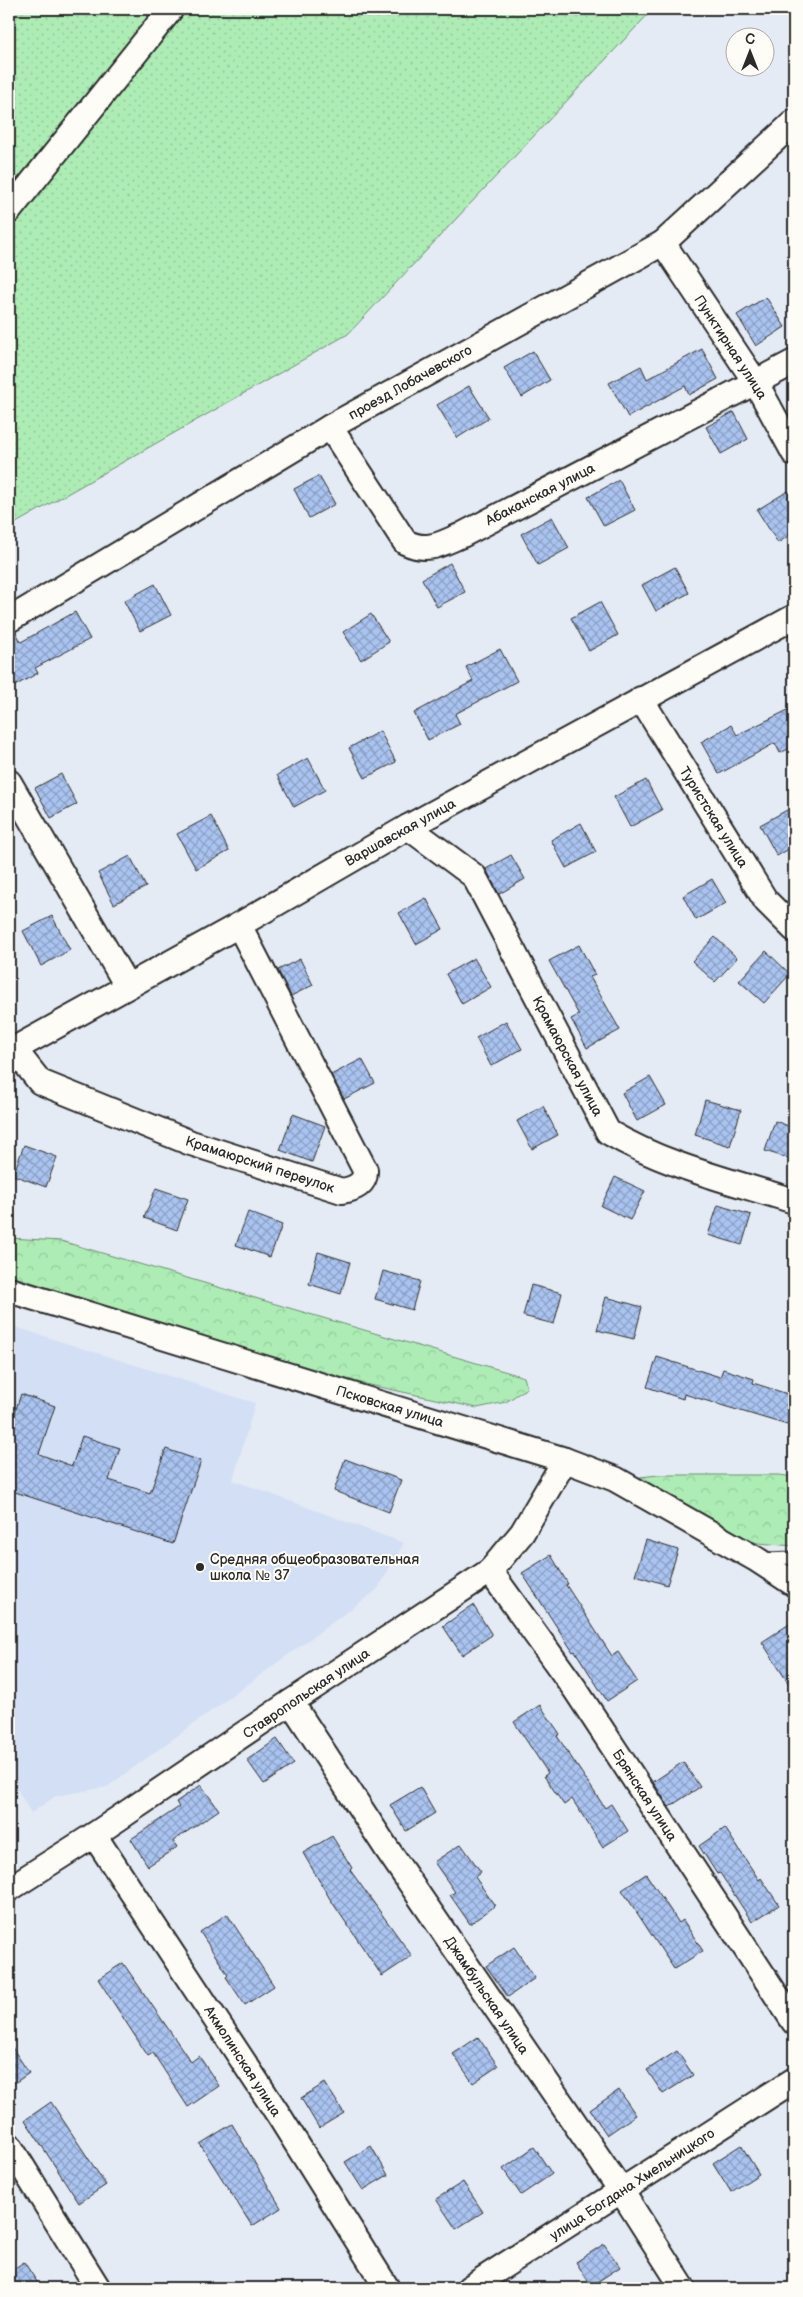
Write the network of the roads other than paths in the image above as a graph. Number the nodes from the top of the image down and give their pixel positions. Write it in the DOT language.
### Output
graph roads {
  1 [pos="171,9"];
  2 [pos="794,122"];
  3 [pos="9,211"];
  4 [pos="663,243"];
  5 [pos="794,362"];
  6 [pos="756,383"];
  7 [pos="330,427"];
  8 [pos="794,453"];
  9 [pos="794,617"];
  10 [pos="9,620"];
  11 [pos="641,700"];
  12 [pos="9,782"];
  13 [pos="408,827"];
  14 [pos="239,925"];
  15 [pos="794,929"];
  16 [pos="127,986"];
  17 [pos="11,1050"];
  18 [pos="794,1201"];
  19 [pos="9,1290"];
  20 [pos="565,1460"];
  21 [pos="794,1558"];
  22 [pos="756,1559"];
  23 [pos="490,1571"];
  24 [pos="794,1584"];
  25 [pos="291,1702"];
  26 [pos="94,1836"];
  27 [pos="9,1889"];
  28 [pos="794,2022"];
  29 [pos="794,2080"];
  30 [pos="9,2145"];
  31 [pos="622,2192"];
  32 [pos="98,2288"];
  33 [pos="387,2288"];
  34 [pos="469,2288"];
  35 [pos="683,2288"];
  1 -- 3 [label="street"];
  2 -- 4 [label="street, проезд Лобачевского"];
  4 -- 6 [label="street, Пунктирная улица"];
  4 -- 7 [label="street, проезд Лобачевского"];
  5 -- 6 [label="street, Абаканская улица"];
  6 -- 7 [label="street, Абаканская улица"];
  6 -- 8 [label="street, Пунктирная улица"];
  7 -- 10 [label="street, проезд Лобачевского"];
  9 -- 11 [label="street, Варшавская улица"];
  11 -- 13 [label="street, Варшавская улица"];
  11 -- 15 [label="street, Туристская улица"];
  12 -- 16 [label="street"];
  13 -- 14 [label="street, Варшавская улица"];
  13 -- 18 [label="street, Крамаюрская улица"];
  14 -- 16 [label="street, Варшавская улица"];
  14 -- 17 [label="street, Крамаюрский переулок"];
  16 -- 17 [label="street, Варшавская улица"];
  19 -- 20 [label="street, Псковская улица"];
  20 -- 22 [label="street, Псковская улица"];
  20 -- 23 [label="street, Ставропольская улица"];
  21 -- 22 [label="lane"];
  22 -- 24 [label="street, Псковская улица"];
  23 -- 25 [label="street, Ставропольская улица"];
  23 -- 28 [label="street, Брянская улица"];
  25 -- 26 [label="street, Ставропольская улица"];
  25 -- 31 [label="street, Джамбульская улица"];
  26 -- 27 [label="street, Ставропольская улица"];
  26 -- 33 [label="street, Акмолинская улица"];
  29 -- 31 [label="street, улица Богдана Хмельницкого"];
  30 -- 32 [label="street"];
  31 -- 34 [label="street, улица Богдана Хмельницкого"];
  31 -- 35 [label="street, Джамбульская улица"];
}
